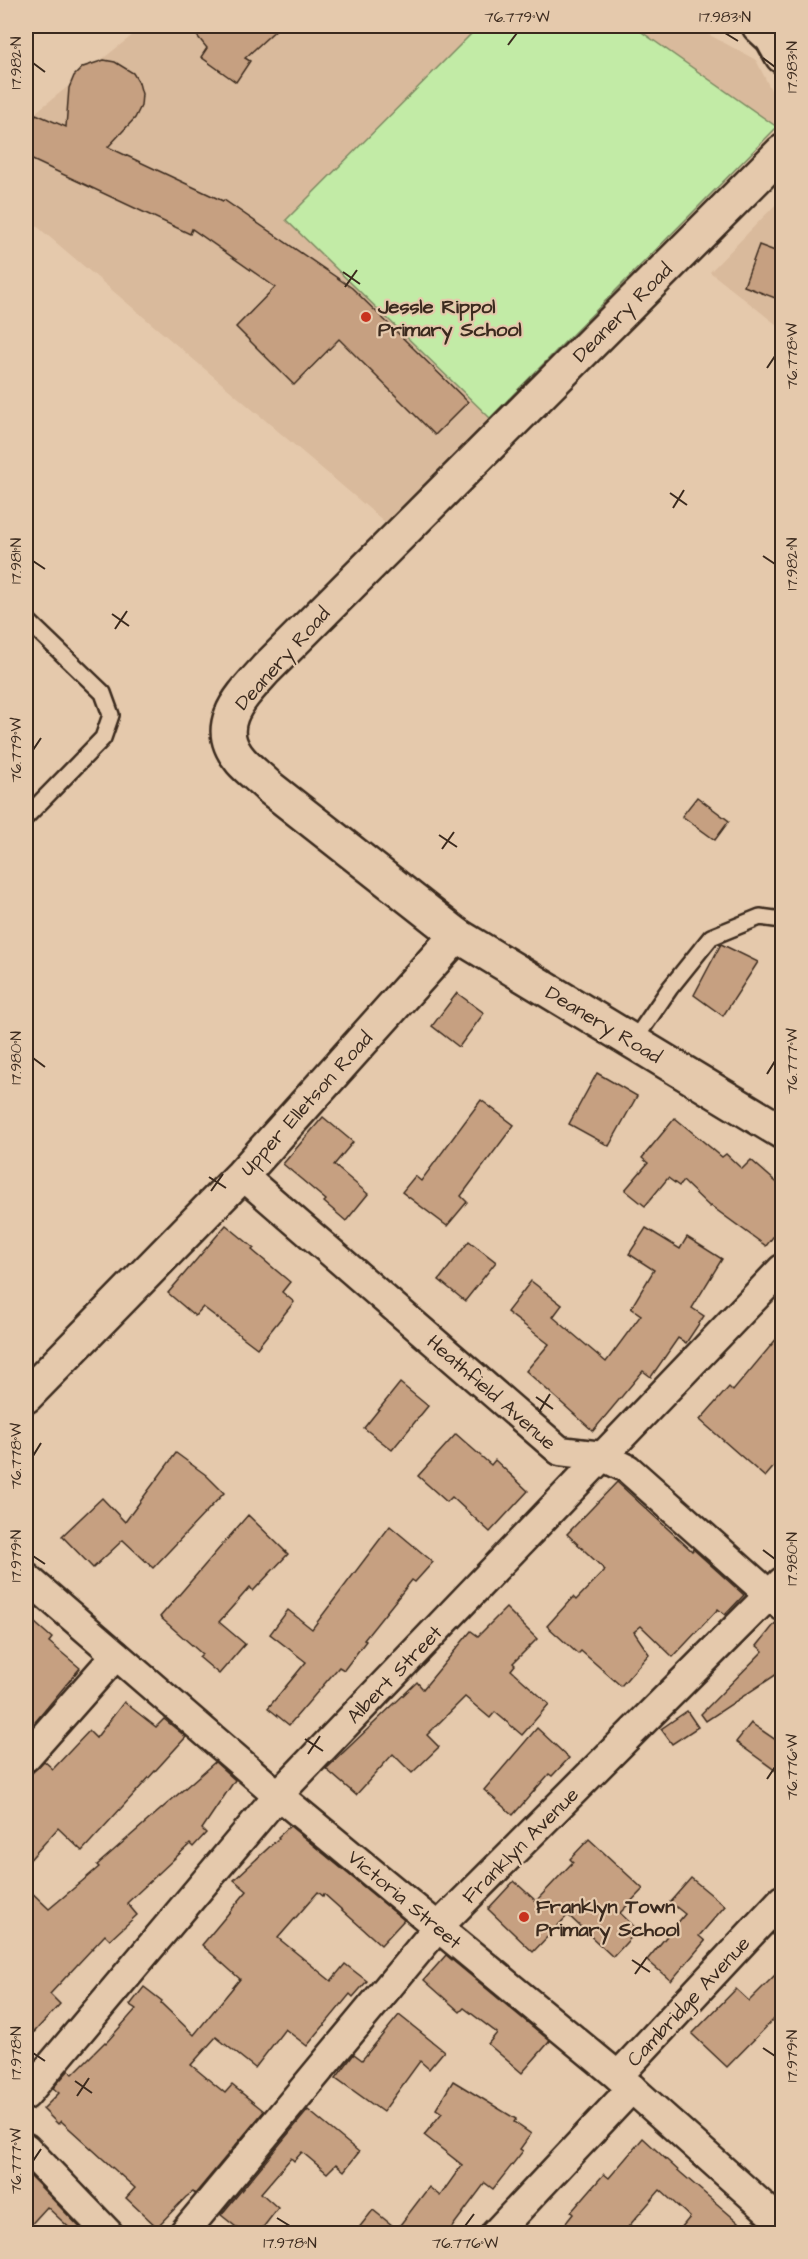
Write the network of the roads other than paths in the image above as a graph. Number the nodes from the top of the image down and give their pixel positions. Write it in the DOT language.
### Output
graph roads {
  1 [pos="759,26"];
  2 [pos="783,56"];
  3 [pos="783,152"];
  4 [pos="26,619"];
  5 [pos="26,817"];
  6 [pos="783,920"];
  7 [pos="457,935"];
  8 [pos="633,1042"];
  9 [pos="783,1132"];
  10 [pos="242,1175"];
  11 [pos="783,1269"];
  12 [pos="26,1396"];
  13 [pos="602,1456"];
  14 [pos="26,1577"];
  15 [pos="778,1594"];
  16 [pos="116,1655"];
  17 [pos="26,1757"];
  18 [pos="278,1795"];
  19 [pos="783,1900"];
  20 [pos="438,1927"];
  21 [pos="625,2082"];
  22 [pos="26,2095"];
  23 [pos="26,2148"];
  24 [pos="783,2223"];
  25 [pos="109,2234"];
  26 [pos="183,2234"];
  27 [pos="495,2234"];
  1 -- 2 [label="street"];
  3 -- 7 [label="street, Deanery Road"];
  4 -- 5 [label="lane"];
  6 -- 8 [label="lane"];
  7 -- 8 [label="street, Deanery Road"];
  7 -- 10 [label="street, Upper Elletson Road"];
  8 -- 9 [label="street, Deanery Road"];
  10 -- 12 [label="street, Upper Elletson Road"];
  10 -- 13 [label="street, Heathfield Avenue"];
  11 -- 13 [label="street, Albert Street"];
  13 -- 15 [label="street, Heathfield Avenue"];
  13 -- 18 [label="street, Albert Street"];
  14 -- 16 [label="street, Victoria Street"];
  15 -- 20 [label="street, Franklyn Avenue"];
  16 -- 17 [label="street"];
  16 -- 18 [label="street, Victoria Street"];
  18 -- 20 [label="street, Victoria Street"];
  18 -- 22 [label="street, Albert Street"];
  19 -- 21 [label="street, Cambridge Avenue"];
  20 -- 21 [label="street, Victoria Street"];
  20 -- 26 [label="street, Franklyn Avenue"];
  21 -- 24 [label="street, Victoria Street"];
  21 -- 27 [label="street, Cambridge Avenue"];
  23 -- 25 [label="street"];
}
